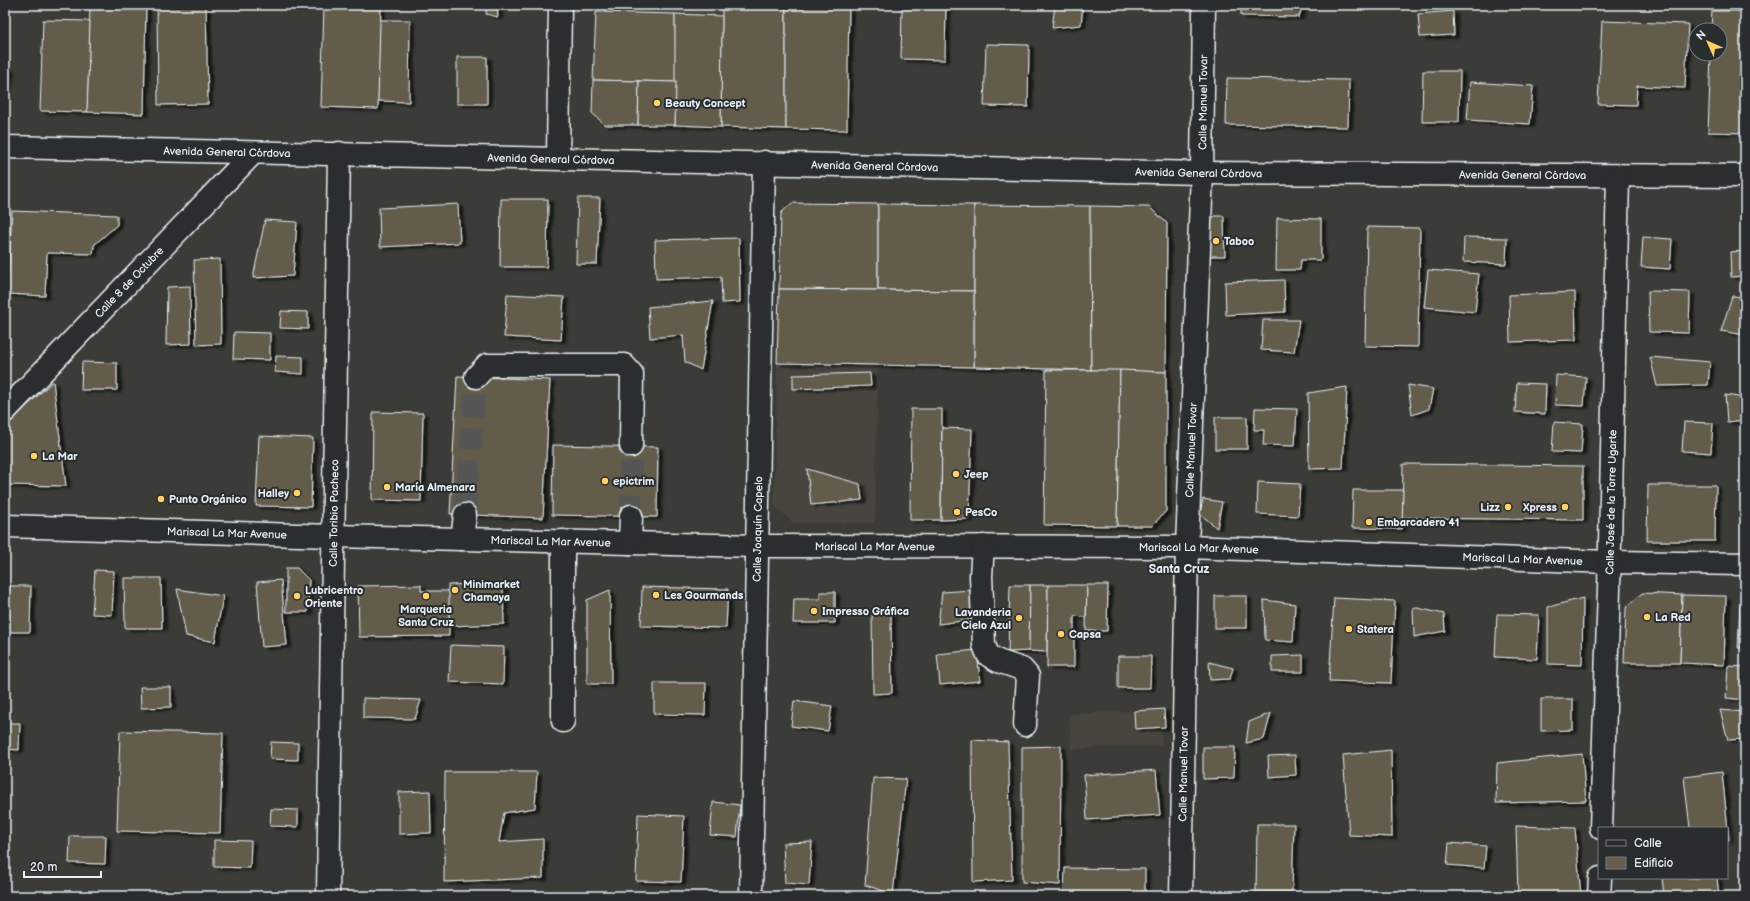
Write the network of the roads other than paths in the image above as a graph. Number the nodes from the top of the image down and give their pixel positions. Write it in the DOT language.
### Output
graph roads {
  1 [pos="560,5"];
  2 [pos="1204,5"];
  3 [pos="5,147"];
  4 [pos="253,153"];
  5 [pos="339,153"];
  6 [pos="558,158"];
  7 [pos="764,162"];
  8 [pos="1202,173"];
  9 [pos="1618,176"];
  10 [pos="1745,176"];
  11 [pos="476,377"];
  12 [pos="5,411"];
  13 [pos="631,446"];
  14 [pos="465,515"];
  15 [pos="631,516"];
  16 [pos="5,526"];
  17 [pos="333,536"];
  18 [pos="462,539"];
  19 [pos="563,541"];
  20 [pos="630,543"];
  21 [pos="757,546"];
  22 [pos="983,546"];
  23 [pos="1187,547"];
  24 [pos="1610,562"];
  25 [pos="1745,564"];
  26 [pos="563,722"];
  27 [pos="1025,725"];
  28 [pos="1601,827"];
  29 [pos="1600,879"];
  30 [pos="328,896"];
  31 [pos="751,896"];
  32 [pos="1181,896"];
  33 [pos="1599,896"];
  1 -- 6 [label="street"];
  2 -- 8 [label="street, Calle Manuel Tovar"];
  3 -- 4 [label="street, Avenida General Córdova"];
  4 -- 5 [label="street, Avenida General Córdova"];
  4 -- 12 [label="street, Calle 8 de Octubre"];
  5 -- 6 [label="street, Avenida General Córdova"];
  5 -- 17 [label="street, Calle Toribio Pacheco"];
  6 -- 7 [label="street, Avenida General Córdova"];
  7 -- 8 [label="street, Avenida General Córdova"];
  7 -- 21 [label="street, Calle Joaquín Capelo"];
  8 -- 9 [label="street, Avenida General Córdova"];
  8 -- 23 [label="street, Calle Manuel Tovar"];
  9 -- 10 [label="street, Avenida General Córdova"];
  9 -- 24 [label="street, Calle José de la Torre Ugarte"];
  11 -- 13 [label="street"];
  14 -- 18 [label="street"];
  15 -- 20 [label="street"];
  16 -- 17 [label="street, Mariscal La Mar Avenue"];
  17 -- 18 [label="street, Mariscal La Mar Avenue"];
  17 -- 30 [label="street, Calle Toribio Pacheco"];
  18 -- 19 [label="street, Mariscal La Mar Avenue"];
  19 -- 20 [label="street, Mariscal La Mar Avenue"];
  19 -- 26 [label="street"];
  20 -- 21 [label="street, Mariscal La Mar Avenue"];
  21 -- 22 [label="street, Mariscal La Mar Avenue"];
  21 -- 31 [label="street, Calle Joaquín Capelo"];
  22 -- 23 [label="street, Mariscal La Mar Avenue"];
  22 -- 27 [label="street"];
  23 -- 24 [label="street, Mariscal La Mar Avenue"];
  23 -- 32 [label="street, Calle Manuel Tovar"];
  24 -- 25 [label="street, Mariscal La Mar Avenue"];
  24 -- 28 [label="street, Calle José de la Torre Ugarte"];
  29 -- 33 [label="street"];
}
